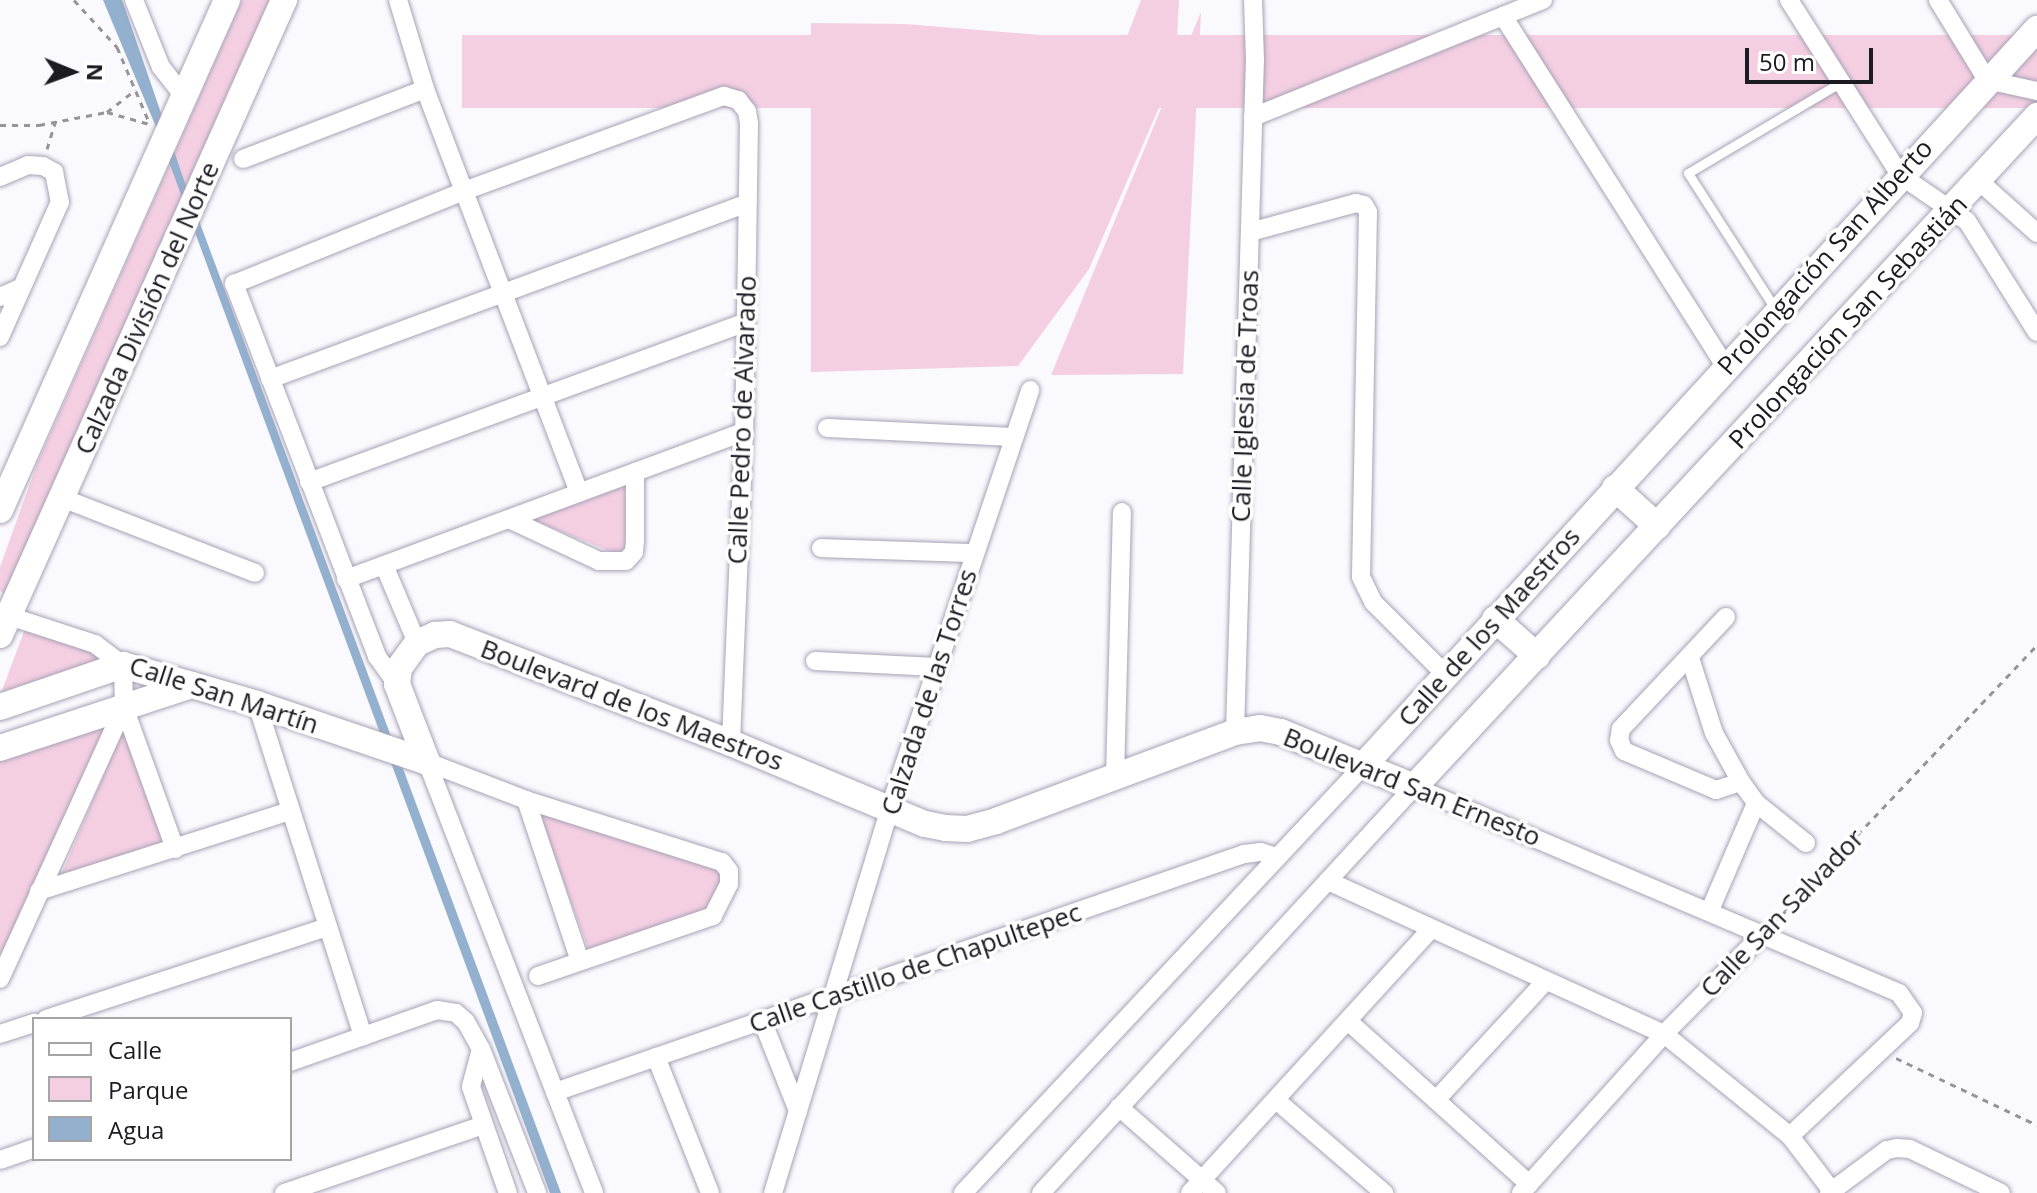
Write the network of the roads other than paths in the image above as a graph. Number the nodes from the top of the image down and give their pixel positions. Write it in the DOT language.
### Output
graph roads {
  1 [pos="134,0"];
  2 [pos="227,0"];
  3 [pos="284,0"];
  4 [pos="398,0"];
  5 [pos="1253,0"];
  6 [pos="1543,0"];
  7 [pos="1789,0"];
  8 [pos="1938,0"];
  9 [pos="1503,16"];
  10 [pos="2037,29"];
  11 [pos="1987,80"];
  12 [pos="1841,82"];
  13 [pos="425,89"];
  14 [pos="2037,91"];
  15 [pos="185,98"];
  16 [pos="2037,116"];
  17 [pos="1253,117"];
  18 [pos="243,159"];
  19 [pos="1900,175"];
  20 [pos="0,177"];
  21 [pos="1979,181"];
  22 [pos="464,191"];
  23 [pos="748,203"];
  24 [pos="1952,210"];
  25 [pos="1250,232"];
  26 [pos="2037,233"];
  27 [pos="22,287"];
  28 [pos="502,292"];
  29 [pos="0,297"];
  30 [pos="1777,311"];
  31 [pos="746,322"];
  32 [pos="2037,332"];
  33 [pos="0,337"];
  34 [pos="1726,367"];
  35 [pos="270,379"];
  36 [pos="1030,390"];
  37 [pos="541,394"];
  38 [pos="827,428"];
  39 [pos="744,432"];
  40 [pos="1014,437"];
  41 [pos="635,472"];
  42 [pos="7,479"];
  43 [pos="309,482"];
  44 [pos="1615,488"];
  45 [pos="579,493"];
  46 [pos="62,498"];
  47 [pos="0,510"];
  48 [pos="1122,512"];
  49 [pos="509,519"];
  50 [pos="1657,526"];
  51 [pos="821,548"];
  52 [pos="975,553"];
  53 [pos="384,565"];
  54 [pos="255,573"];
  55 [pos="346,579"];
  56 [pos="1726,617"];
  57 [pos="1495,619"];
  58 [pos="3,622"];
  59 [pos="417,643"];
  60 [pos="1537,656"];
  61 [pos="1690,658"];
  62 [pos="815,661"];
  63 [pos="123,665"];
  64 [pos="937,667"];
  65 [pos="1445,674"];
  66 [pos="397,684"];
  67 [pos="192,685"];
  68 [pos="257,704"];
  69 [pos="0,707"];
  70 [pos="124,707"];
  71 [pos="1235,732"];
  72 [pos="731,743"];
  73 [pos="0,748"];
  74 [pos="417,759"];
  75 [pos="1363,766"];
  76 [pos="1115,777"];
  77 [pos="1741,782"];
  78 [pos="1414,787"];
  79 [pos="526,800"];
  80 [pos="1756,803"];
  81 [pos="890,807"];
  82 [pos="290,811"];
  83 [pos="1806,843"];
  84 [pos="175,849"];
  85 [pos="1276,857"];
  86 [pos="1328,881"];
  87 [pos="39,891"];
  88 [pos="1710,910"];
  89 [pos="327,927"];
  90 [pos="1431,929"];
  91 [pos="1761,936"];
  92 [pos="580,961"];
  93 [pos="538,976"];
  94 [pos="0,979"];
  95 [pos="1546,981"];
  96 [pos="834,995"];
  97 [pos="52,1017"];
  98 [pos="762,1020"];
  99 [pos="1348,1021"];
  100 [pos="32,1024"];
  101 [pos="0,1034"];
  102 [pos="1664,1034"];
  103 [pos="363,1037"];
  104 [pos="481,1049"];
  105 [pos="656,1057"];
  106 [pos="292,1061"];
  107 [pos="555,1092"];
  108 [pos="1276,1100"];
  109 [pos="1436,1100"];
  110 [pos="1119,1107"];
  111 [pos="798,1111"];
  112 [pos="484,1125"];
  113 [pos="1790,1136"];
  114 [pos="32,1149"];
  115 [pos="0,1160"];
  116 [pos="1196,1186"];
  117 [pos="1525,1188"];
  118 [pos="1831,1192"];
  119 [pos="284,1193"];
  120 [pos="508,1193"];
  121 [pos="537,1193"];
  122 [pos="594,1193"];
  123 [pos="710,1193"];
  124 [pos="773,1193"];
  125 [pos="963,1193"];
  126 [pos="1041,1193"];
  127 [pos="1217,1193"];
  128 [pos="1384,1193"];
  129 [pos="2001,1193"];
  1 -- 15 [label="street"];
  2 -- 15 [label="main road, Calzada División del Norte"];
  3 -- 46 [label="main road, Calzada División del Norte"];
  4 -- 13 [label="street"];
  5 -- 17 [label="street, Calle Iglesia de Troas"];
  6 -- 9 [label="street"];
  7 -- 12 [label="street"];
  8 -- 11 [label="street"];
  9 -- 17 [label="street"];
  9 -- 34 [label="street"];
  10 -- 11 [label="main road, Prolongación San Alberto"];
  11 -- 14 [label="street"];
  11 -- 19 [label="main road, Prolongación San Alberto"];
  12 -- 19 [label="street"];
  12 -- 30 [label="lane"];
  13 -- 18 [label="street"];
  13 -- 22 [label="street"];
  15 -- 42 [label="main road, Calzada División del Norte"];
  16 -- 21 [label="main road, Prolongación San Sebastián"];
  17 -- 25 [label="street, Calle Iglesia de Troas"];
  19 -- 24 [label="street"];
  19 -- 30 [label="main road, Prolongación San Alberto"];
  20 -- 27 [label="street"];
  21 -- 24 [label="main road, Prolongación San Sebastián"];
  21 -- 26 [label="street"];
  22 -- 23 [label="street, Calle Pedro de Alvarado"];
  22 -- 28 [label="street"];
  22 -- 35 [label="street"];
  23 -- 28 [label="street"];
  23 -- 31 [label="street, Calle Pedro de Alvarado"];
  24 -- 32 [label="street"];
  24 -- 50 [label="main road, Prolongación San Sebastián"];
  25 -- 65 [label="street"];
  25 -- 71 [label="street, Calle Iglesia de Troas"];
  27 -- 29 [label="street"];
  27 -- 33 [label="street"];
  28 -- 35 [label="street"];
  28 -- 37 [label="street"];
  30 -- 34 [label="main road, Prolongación San Alberto"];
  31 -- 37 [label="street"];
  31 -- 39 [label="street, Calle Pedro de Alvarado"];
  34 -- 44 [label="main road, Prolongación San Alberto"];
  35 -- 43 [label="street"];
  36 -- 40 [label="street, Calzada de las Torres"];
  37 -- 43 [label="street"];
  37 -- 45 [label="street"];
  38 -- 40 [label="street"];
  39 -- 41 [label="street"];
  39 -- 72 [label="street, Calle Pedro de Alvarado"];
  40 -- 52 [label="street, Calzada de las Torres"];
  41 -- 45 [label="street"];
  41 -- 49 [label="street"];
  42 -- 47 [label="main road, Calzada División del Norte"];
  43 -- 55 [label="street"];
  44 -- 50 [label="main road"];
  44 -- 57 [label="main road, Calle de los Maestros"];
  45 -- 49 [label="street"];
  46 -- 54 [label="street"];
  46 -- 58 [label="main road, Calzada División del Norte"];
  48 -- 76 [label="street"];
  49 -- 53 [label="street"];
  50 -- 60 [label="main road, Calle de los Maestros"];
  51 -- 52 [label="street"];
  52 -- 64 [label="street, Calzada de las Torres"];
  53 -- 55 [label="street"];
  53 -- 59 [label="street"];
  55 -- 66 [label="street"];
  56 -- 61 [label="street"];
  57 -- 60 [label="main road"];
  57 -- 65 [label="main road, Calle de los Maestros"];
  58 -- 63 [label="street, Calle San Martín"];
  59 -- 66 [label="main road"];
  59 -- 72 [label="main road, Boulevard de los Maestros"];
  60 -- 78 [label="main road, Calle de los Maestros"];
  61 -- 77 [label="street"];
  61 -- 77 [label="street"];
  62 -- 64 [label="street"];
  63 -- 67 [label="main road, Calle San Martín"];
  63 -- 69 [label="main road"];
  63 -- 70 [label="street"];
  64 -- 81 [label="street, Calzada de las Torres"];
  65 -- 75 [label="main road, Calle de los Maestros"];
  66 -- 74 [label="main road"];
  67 -- 68 [label="main road, Calle San Martín"];
  67 -- 70 [label="main road"];
  68 -- 74 [label="main road, Calle San Martín"];
  68 -- 82 [label="street"];
  70 -- 73 [label="main road"];
  70 -- 84 [label="street"];
  70 -- 87 [label="street"];
  71 -- 75 [label="main road, Boulevard San Ernesto"];
  71 -- 76 [label="main road, Boulevard San Ernesto"];
  72 -- 81 [label="main road, Boulevard de los Maestros"];
  74 -- 79 [label="street"];
  74 -- 107 [label="street"];
  75 -- 78 [label="main road, Boulevard San Ernesto"];
  75 -- 85 [label="street"];
  76 -- 81 [label="main road, Boulevard San Ernesto"];
  77 -- 80 [label="street"];
  78 -- 86 [label="street"];
  78 -- 88 [label="street, Boulevard San Ernesto"];
  79 -- 92 [label="street"];
  79 -- 92 [label="street"];
  80 -- 83 [label="street"];
  80 -- 88 [label="street"];
  81 -- 96 [label="street, Calzada de las Torres"];
  82 -- 84 [label="street"];
  82 -- 89 [label="street"];
  84 -- 87 [label="street"];
  85 -- 96 [label="street, Calle Castillo de Chapultepec"];
  85 -- 125 [label="street"];
  86 -- 90 [label="street"];
  86 -- 110 [label="street"];
  87 -- 94 [label="street"];
  88 -- 91 [label="street, Boulevard San Ernesto"];
  89 -- 97 [label="street"];
  89 -- 103 [label="street"];
  90 -- 95 [label="street"];
  90 -- 99 [label="street"];
  91 -- 102 [label="street, Calle San Salvador"];
  91 -- 113 [label="street, Boulevard San Ernesto"];
  92 -- 93 [label="street"];
  95 -- 102 [label="street"];
  95 -- 109 [label="street"];
  96 -- 98 [label="street, Calle Castillo de Chapultepec"];
  96 -- 111 [label="street, Calzada de las Torres"];
  98 -- 105 [label="street, Calle Castillo de Chapultepec"];
  98 -- 111 [label="street"];
  99 -- 108 [label="street"];
  99 -- 109 [label="street"];
  100 -- 101 [label="street"];
  102 -- 113 [label="street"];
  102 -- 117 [label="street, Calle San Salvador"];
  103 -- 104 [label="street"];
  103 -- 106 [label="street"];
  104 -- 112 [label="street"];
  104 -- 121 [label="street"];
  105 -- 107 [label="street, Calle Castillo de Chapultepec"];
  105 -- 123 [label="street"];
  107 -- 122 [label="street"];
  108 -- 116 [label="street"];
  108 -- 128 [label="street"];
  109 -- 117 [label="street"];
  110 -- 116 [label="street"];
  110 -- 126 [label="street"];
  111 -- 124 [label="street, Calzada de las Torres"];
  112 -- 119 [label="street"];
  112 -- 120 [label="street"];
  113 -- 118 [label="street"];
  114 -- 115 [label="street"];
  116 -- 127 [label="street"];
  118 -- 129 [label="street"];
}
